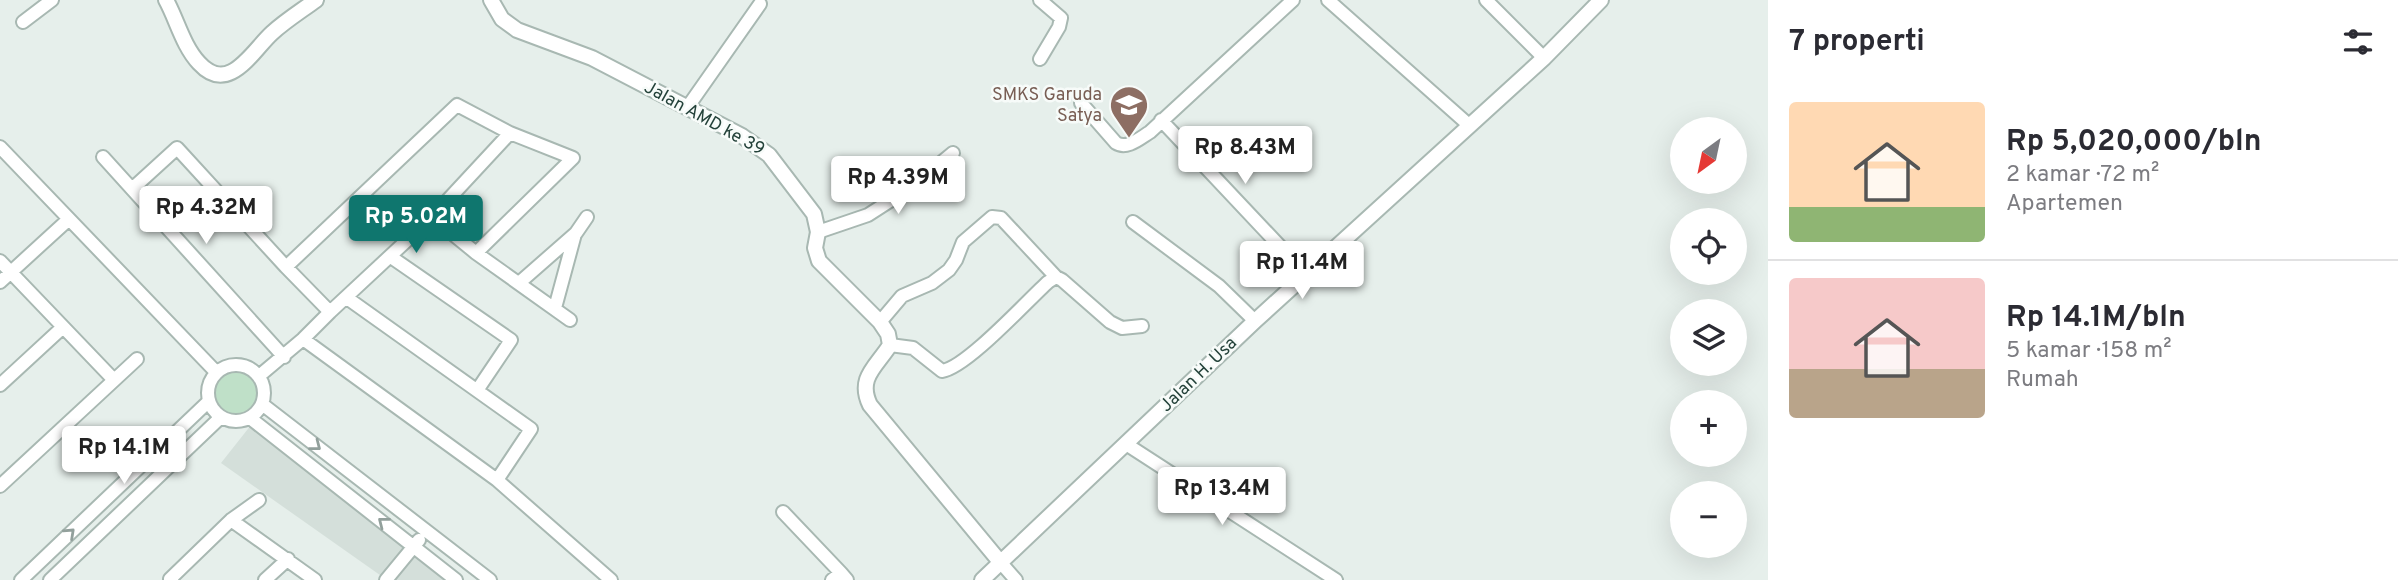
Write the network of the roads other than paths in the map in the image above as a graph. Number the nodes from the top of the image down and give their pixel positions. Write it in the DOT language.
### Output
graph roads {
  1 [pos="52,0"];
  2 [pos="166,0"];
  3 [pos="316,0"];
  4 [pos="491,0"];
  5 [pos="1040,0"];
  6 [pos="1293,0"];
  7 [pos="1328,0"];
  8 [pos="1486,0"];
  9 [pos="1601,0"];
  10 [pos="760,4"];
  11 [pos="23,22"];
  12 [pos="1544,58"];
  13 [pos="1040,59"];
  14 [pos="1081,103"];
  15 [pos="687,108"];
  16 [pos="1161,120"];
  17 [pos="1470,126"];
  18 [pos="510,133"];
  19 [pos="0,147"];
  20 [pos="953,153"];
  21 [pos="103,157"];
  22 [pos="132,189"];
  23 [pos="432,217"];
  24 [pos="587,217"];
  25 [pos="69,219"];
  26 [pos="1133,222"];
  27 [pos="818,232"];
  28 [pos="576,233"];
  29 [pos="476,253"];
  30 [pos="391,257"];
  31 [pos="0,261"];
  32 [pos="286,267"];
  33 [pos="10,272"];
  34 [pos="1306,274"];
  35 [pos="1056,277"];
  36 [pos="0,282"];
  37 [pos="519,283"];
  38 [pos="347,298"];
  39 [pos="555,308"];
  40 [pos="330,312"];
  41 [pos="570,320"];
  42 [pos="1255,321"];
  43 [pos="880,322"];
  44 [pos="1142,326"];
  45 [pos="63,327"];
  46 [pos="303,339"];
  47 [pos="890,345"];
  48 [pos="285,357"];
  49 [pos="137,359"];
  50 [pos="216,372"];
  51 [pos="259,376"];
  52 [pos="114,380"];
  53 [pos="0,385"];
  54 [pos="478,389"];
  55 [pos="209,401"];
  56 [pos="262,404"];
  57 [pos="221,417"];
  58 [pos="250,418"];
  59 [pos="1126,444"];
  60 [pos="497,480"];
  61 [pos="0,486"];
  62 [pos="259,500"];
  63 [pos="783,512"];
  64 [pos="232,520"];
  65 [pos="426,532"];
  66 [pos="414,545"];
  67 [pos="288,559"];
  68 [pos="1000,563"];
  69 [pos="840,578"];
  70 [pos="170,579"];
  71 [pos="21,580"];
  72 [pos="51,580"];
  73 [pos="265,580"];
  74 [pos="316,580"];
  75 [pos="386,580"];
  76 [pos="456,580"];
  77 [pos="490,580"];
  78 [pos="611,580"];
  79 [pos="982,580"];
  80 [pos="1016,580"];
  81 [pos="1336,580"];
  1 -- 11 [label="street"];
  2 -- 3 [label="street"];
  4 -- 15 [label="street, Jalan AMD ke 39"];
  5 -- 13 [label="street"];
  6 -- 16 [label="street"];
  7 -- 17 [label="street"];
  8 -- 12 [label="street"];
  9 -- 12 [label="street, Jalan H. Usa"];
  10 -- 15 [label="street"];
  12 -- 17 [label="street, Jalan H. Usa"];
  14 -- 16 [label="street"];
  15 -- 27 [label="street, Jalan AMD ke 39"];
  16 -- 34 [label="street"];
  17 -- 34 [label="street, Jalan H. Usa"];
  18 -- 23 [label="street"];
  18 -- 29 [label="street"];
  18 -- 32 [label="street"];
  19 -- 25 [label="street"];
  20 -- 27 [label="street"];
  21 -- 22 [label="street"];
  22 -- 32 [label="street"];
  22 -- 48 [label="street"];
  23 -- 29 [label="street"];
  23 -- 30 [label="street"];
  24 -- 28 [label="street"];
  25 -- 33 [label="street"];
  25 -- 50 [label="street"];
  26 -- 42 [label="street"];
  27 -- 43 [label="street, Jalan AMD ke 39"];
  28 -- 37 [label="street"];
  28 -- 39 [label="street"];
  29 -- 37 [label="street"];
  30 -- 38 [label="street"];
  30 -- 54 [label="street"];
  31 -- 33 [label="street"];
  32 -- 40 [label="street"];
  33 -- 36 [label="street"];
  33 -- 45 [label="street"];
  34 -- 42 [label="street, Jalan H. Usa"];
  35 -- 43 [label="street"];
  35 -- 44 [label="street"];
  35 -- 47 [label="street"];
  37 -- 39 [label="street"];
  38 -- 40 [label="street"];
  38 -- 54 [label="street"];
  39 -- 41 [label="street"];
  40 -- 46 [label="street"];
  42 -- 59 [label="street, Jalan H. Usa"];
  43 -- 47 [label="street, Jalan AMD ke 39"];
  45 -- 52 [label="street"];
  45 -- 53 [label="street"];
  46 -- 48 [label="street"];
  46 -- 60 [label="street"];
  47 -- 68 [label="street"];
  48 -- 51 [label="street"];
  49 -- 52 [label="street"];
  50 -- 51 [label="street"];
  50 -- 55 [label="street"];
  51 -- 56 [label="street"];
  52 -- 61 [label="street"];
  54 -- 60 [label="street"];
  55 -- 57 [label="street"];
  71 -- 55 [label="street, one-way"];
  56 -- 58 [label="street"];
  56 -- 65 [label="street, one-way"];
  57 -- 58 [label="street"];
  57 -- 72 [label="street"];
  66 -- 58 [label="street, one-way"];
  59 -- 68 [label="street, Jalan H. Usa"];
  59 -- 81 [label="street"];
  60 -- 78 [label="street"];
  62 -- 64 [label="street"];
  63 -- 69 [label="street"];
  64 -- 67 [label="street"];
  64 -- 70 [label="street"];
  65 -- 66 [label="street"];
  65 -- 77 [label="street"];
  66 -- 75 [label="street"];
  66 -- 76 [label="street"];
  67 -- 73 [label="street"];
  67 -- 74 [label="street"];
  68 -- 79 [label="street, Jalan H. Usa"];
  68 -- 80 [label="street"];
}
